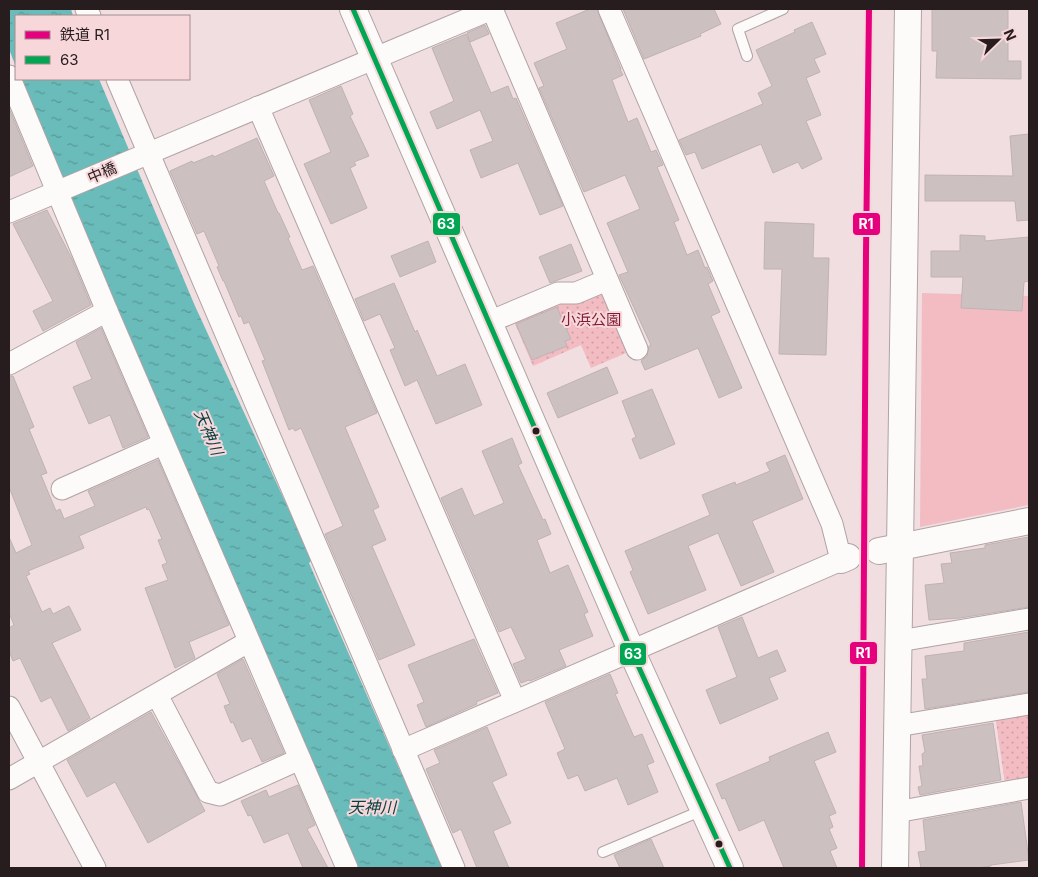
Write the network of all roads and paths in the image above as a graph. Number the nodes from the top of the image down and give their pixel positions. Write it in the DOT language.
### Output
graph roads {
  1 [pos="353,9"];
  2 [pos="610,9"];
  3 [pos="783,9"];
  4 [pos="908,9"];
  5 [pos="488,10"];
  6 [pos="747,56"];
  7 [pos="374,57"];
  8 [pos="9,76"];
  9 [pos="117,80"];
  10 [pos="258,107"];
  11 [pos="146,155"];
  12 [pos="60,191"];
  13 [pos="9,212"];
  14 [pos="607,280"];
  15 [pos="107,311"];
  16 [pos="489,322"];
  17 [pos="637,348"];
  18 [pos="9,364"];
  19 [pos="163,444"];
  20 [pos="62,489"];
  21 [pos="1029,521"];
  22 [pos="889,549"];
  23 [pos="1029,619"];
  24 [pos="899,641"];
  25 [pos="248,642"];
  26 [pos="631,650"];
  27 [pos="157,695"];
  28 [pos="515,701"];
  29 [pos="1029,704"];
  30 [pos="9,707"];
  31 [pos="898,726"];
  32 [pos="403,750"];
  33 [pos="300,759"];
  34 [pos="38,762"];
  35 [pos="9,779"];
  36 [pos="1029,788"];
  37 [pos="703,810"];
  38 [pos="896,812"];
  39 [pos="603,852"];
  40 [pos="95,868"];
  41 [pos="347,868"];
  42 [pos="454,868"];
  43 [pos="730,868"];
  44 [pos="895,868"];
  1 -- 7 [label="street"];
  2 -- 26 [label="street"];
  3 -- 6 [label="lane"];
  4 -- 22 [label="street"];
  5 -- 7 [label="street, 中橋"];
  5 -- 14 [label="street"];
  7 -- 10 [label="street, 中橋"];
  7 -- 16 [label="street"];
  8 -- 12 [label="street"];
  9 -- 11 [label="street"];
  10 -- 11 [label="street, 中橋"];
  10 -- 28 [label="street"];
  11 -- 12 [label="street, 中橋"];
  11 -- 32 [label="street"];
  12 -- 13 [label="street, 中橋"];
  12 -- 15 [label="street"];
  14 -- 16 [label="street"];
  14 -- 17 [label="street"];
  15 -- 18 [label="street"];
  15 -- 19 [label="street"];
  16 -- 26 [label="street"];
  19 -- 20 [label="street"];
  19 -- 25 [label="street"];
  21 -- 22 [label="street"];
  22 -- 24 [label="street"];
  23 -- 24 [label="street"];
  24 -- 31 [label="street"];
  25 -- 27 [label="street"];
  25 -- 33 [label="street"];
  26 -- 28 [label="street"];
  26 -- 37 [label="street"];
  27 -- 33 [label="street"];
  27 -- 34 [label="street"];
  28 -- 32 [label="street"];
  29 -- 31 [label="street"];
  30 -- 34 [label="street"];
  31 -- 38 [label="street"];
  32 -- 42 [label="street"];
  33 -- 41 [label="street"];
  34 -- 35 [label="street"];
  34 -- 40 [label="street"];
  36 -- 38 [label="street"];
  37 -- 39 [label="lane"];
  37 -- 43 [label="street"];
  38 -- 44 [label="street"];
}
